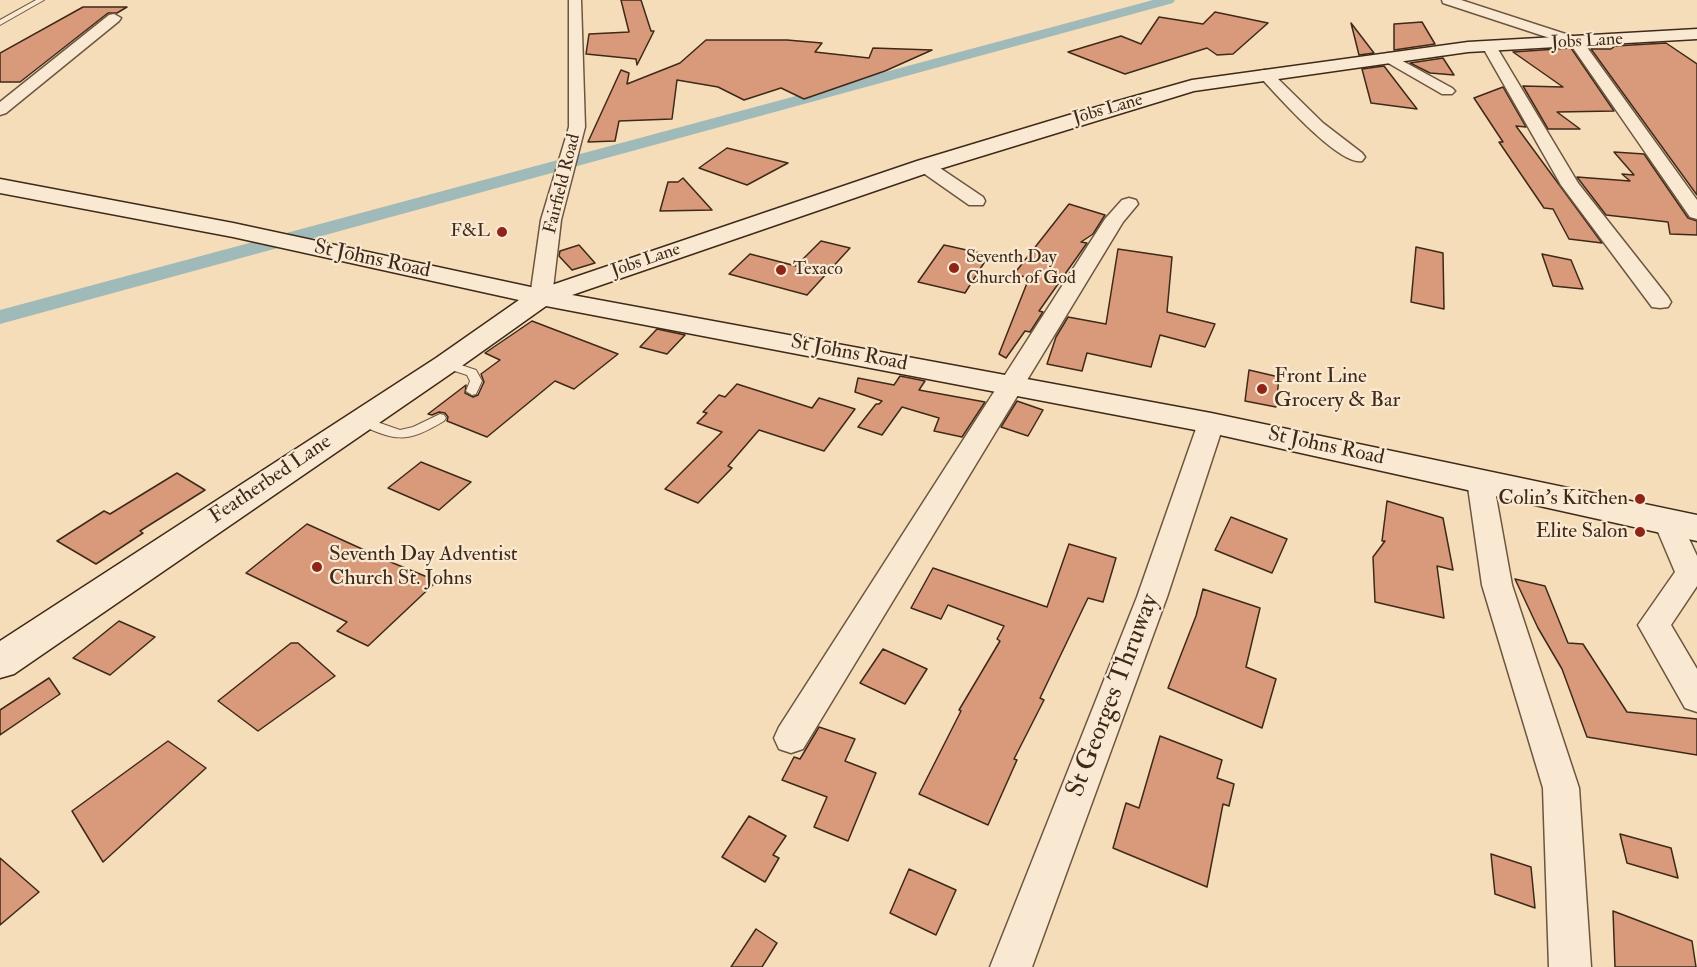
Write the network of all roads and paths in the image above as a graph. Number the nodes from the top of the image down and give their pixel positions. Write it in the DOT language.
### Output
graph roads {
  1 [pos="41,0"];
  2 [pos="574,0"];
  3 [pos="1448,0"];
  4 [pos="114,18"];
  5 [pos="0,23"];
  6 [pos="1697,34"];
  7 [pos="1576,42"];
  8 [pos="1489,46"];
  9 [pos="1388,57"];
  10 [pos="1265,74"];
  11 [pos="1448,91"];
  12 [pos="0,110"];
  13 [pos="1356,157"];
  14 [pos="925,166"];
  15 [pos="0,186"];
  16 [pos="976,201"];
  17 [pos="1129,204"];
  18 [pos="1697,213"];
  19 [pos="541,297"];
  20 [pos="1660,302"];
  21 [pos="446,364"];
  22 [pos="1010,385"];
  23 [pos="472,391"];
  24 [pos="440,418"];
  25 [pos="360,420"];
  26 [pos="1211,423"];
  27 [pos="1480,480"];
  28 [pos="1667,520"];
  29 [pos="1697,528"];
  30 [pos="0,662"];
  31 [pos="1697,698"];
  32 [pos="791,738"];
  33 [pos="1011,967"];
  34 [pos="1570,967"];
  1 -- 5 [label="lane"];
  2 -- 19 [label="street, Fairfield Road"];
  3 -- 7 [label="street"];
  4 -- 12 [label="street"];
  6 -- 7 [label="main road, Jobs Lane"];
  7 -- 8 [label="main road, Jobs Lane"];
  7 -- 18 [label="street"];
  8 -- 9 [label="main road, Jobs Lane"];
  8 -- 20 [label="street"];
  9 -- 10 [label="main road, Jobs Lane"];
  9 -- 11 [label="street"];
  10 -- 13 [label="street"];
  10 -- 14 [label="main road, Jobs Lane"];
  14 -- 16 [label="street"];
  14 -- 19 [label="main road, Jobs Lane"];
  15 -- 19 [label="main road, St Johns Road"];
  17 -- 22 [label="street"];
  19 -- 21 [label="main road, Featherbed Lane"];
  19 -- 22 [label="main road, St Johns Road"];
  21 -- 23 [label="lane"];
  21 -- 25 [label="main road, Featherbed Lane"];
  22 -- 26 [label="main road, St Johns Road"];
  22 -- 32 [label="street"];
  24 -- 25 [label="lane"];
  25 -- 30 [label="main road, Featherbed Lane"];
  26 -- 27 [label="main road, St Johns Road"];
  26 -- 33 [label="street, St Georges Thruway"];
  27 -- 28 [label="main road, St Johns Road"];
  27 -- 34 [label="street"];
  28 -- 29 [label="main road, St Johns Road"];
  28 -- 31 [label="street"];
}
